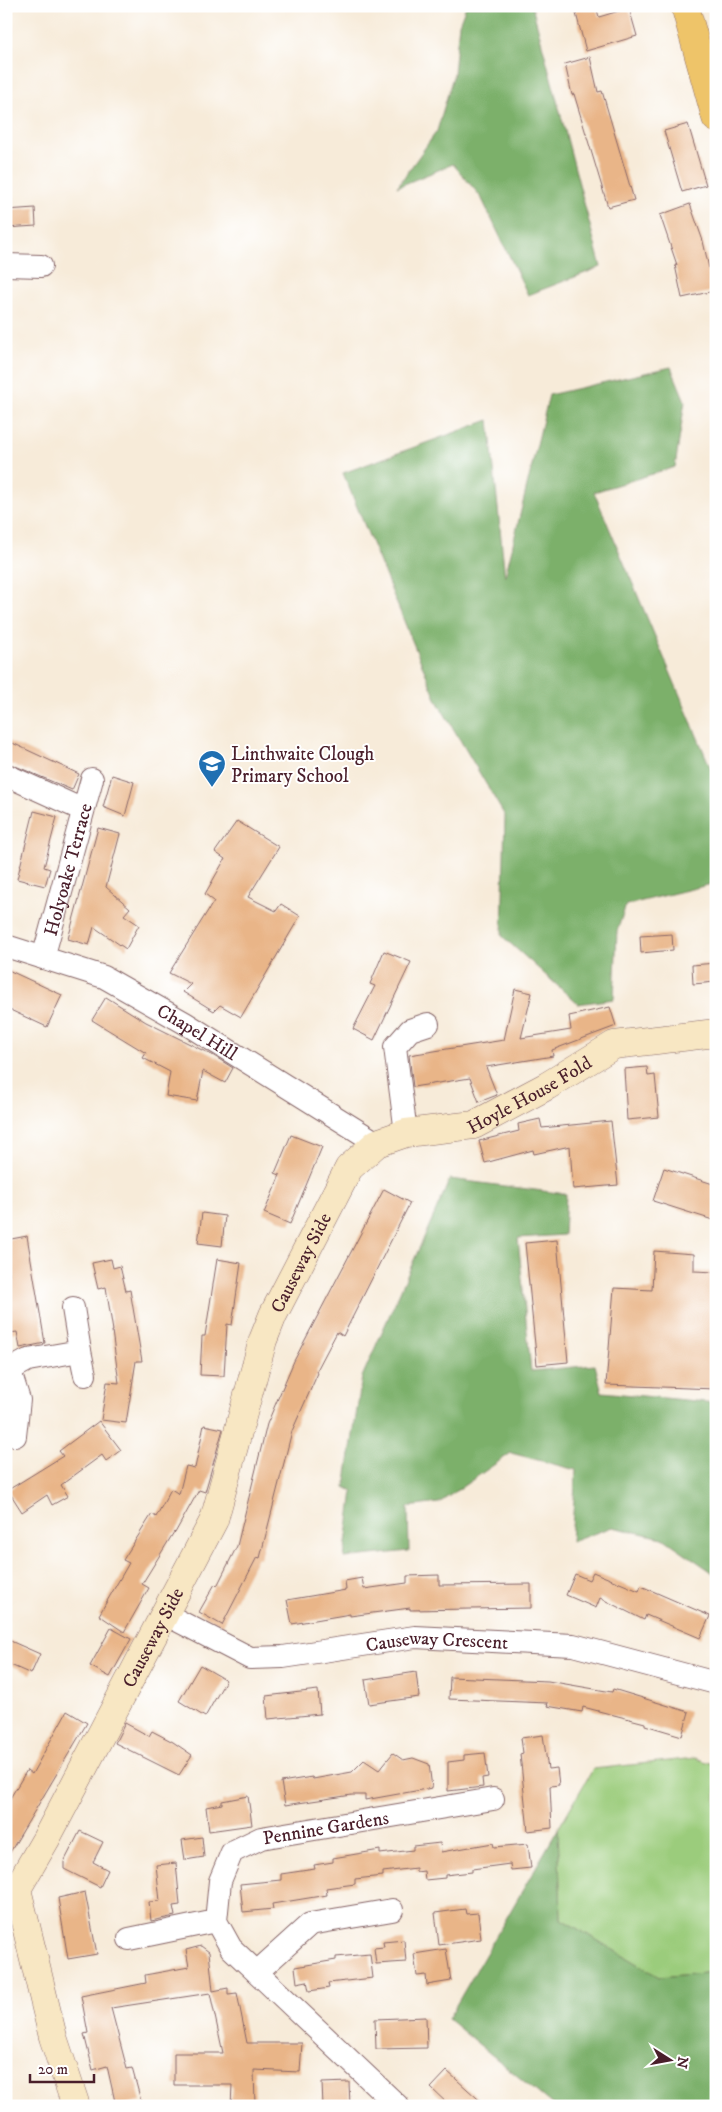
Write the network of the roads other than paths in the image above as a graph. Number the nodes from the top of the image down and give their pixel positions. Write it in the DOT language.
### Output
graph roads {
  1 [pos="685,6"];
  2 [pos="716,118"];
  3 [pos="6,265"];
  4 [pos="41,266"];
  5 [pos="6,775"];
  6 [pos="92,779"];
  7 [pos="83,810"];
  8 [pos="6,946"];
  9 [pos="43,958"];
  10 [pos="428,1024"];
  11 [pos="716,1033"];
  12 [pos="406,1133"];
  13 [pos="377,1143"];
  14 [pos="349,1168"];
  15 [pos="73,1308"];
  16 [pos="80,1351"];
  17 [pos="8,1371"];
  18 [pos="85,1375"];
  19 [pos="15,1436"];
  20 [pos="165,1614"];
  21 [pos="716,1683"];
  22 [pos="493,1799"];
  23 [pos="12,1884"];
  24 [pos="392,1910"];
  25 [pos="216,1921"];
  26 [pos="129,1939"];
  27 [pos="257,1972"];
  28 [pos="76,2106"];
  29 [pos="398,2106"];
  1 -- 2 [label="main road"];
  3 -- 4 [label="street"];
  5 -- 7 [label="street"];
  6 -- 7 [label="street, Holyoake Terrace"];
  7 -- 9 [label="street, Holyoake Terrace"];
  8 -- 9 [label="street, Chapel Hill"];
  9 -- 13 [label="street, Chapel Hill"];
  10 -- 12 [label="street"];
  11 -- 12 [label="street, Hoyle House Fold"];
  12 -- 13 [label="street, Hoyle House Fold"];
  13 -- 14 [label="street, Hoyle House Fold"];
  14 -- 20 [label="street, Causeway Side"];
  15 -- 16 [label="street"];
  16 -- 17 [label="street"];
  16 -- 18 [label="street"];
  17 -- 19 [label="street"];
  20 -- 21 [label="street, Causeway Crescent"];
  20 -- 23 [label="street, Causeway Side"];
  22 -- 25 [label="street, Pennine Gardens"];
  23 -- 28 [label="street, Causeway Side"];
  24 -- 27 [label="street"];
  25 -- 26 [label="street"];
  25 -- 27 [label="street"];
  27 -- 29 [label="street"];
}
